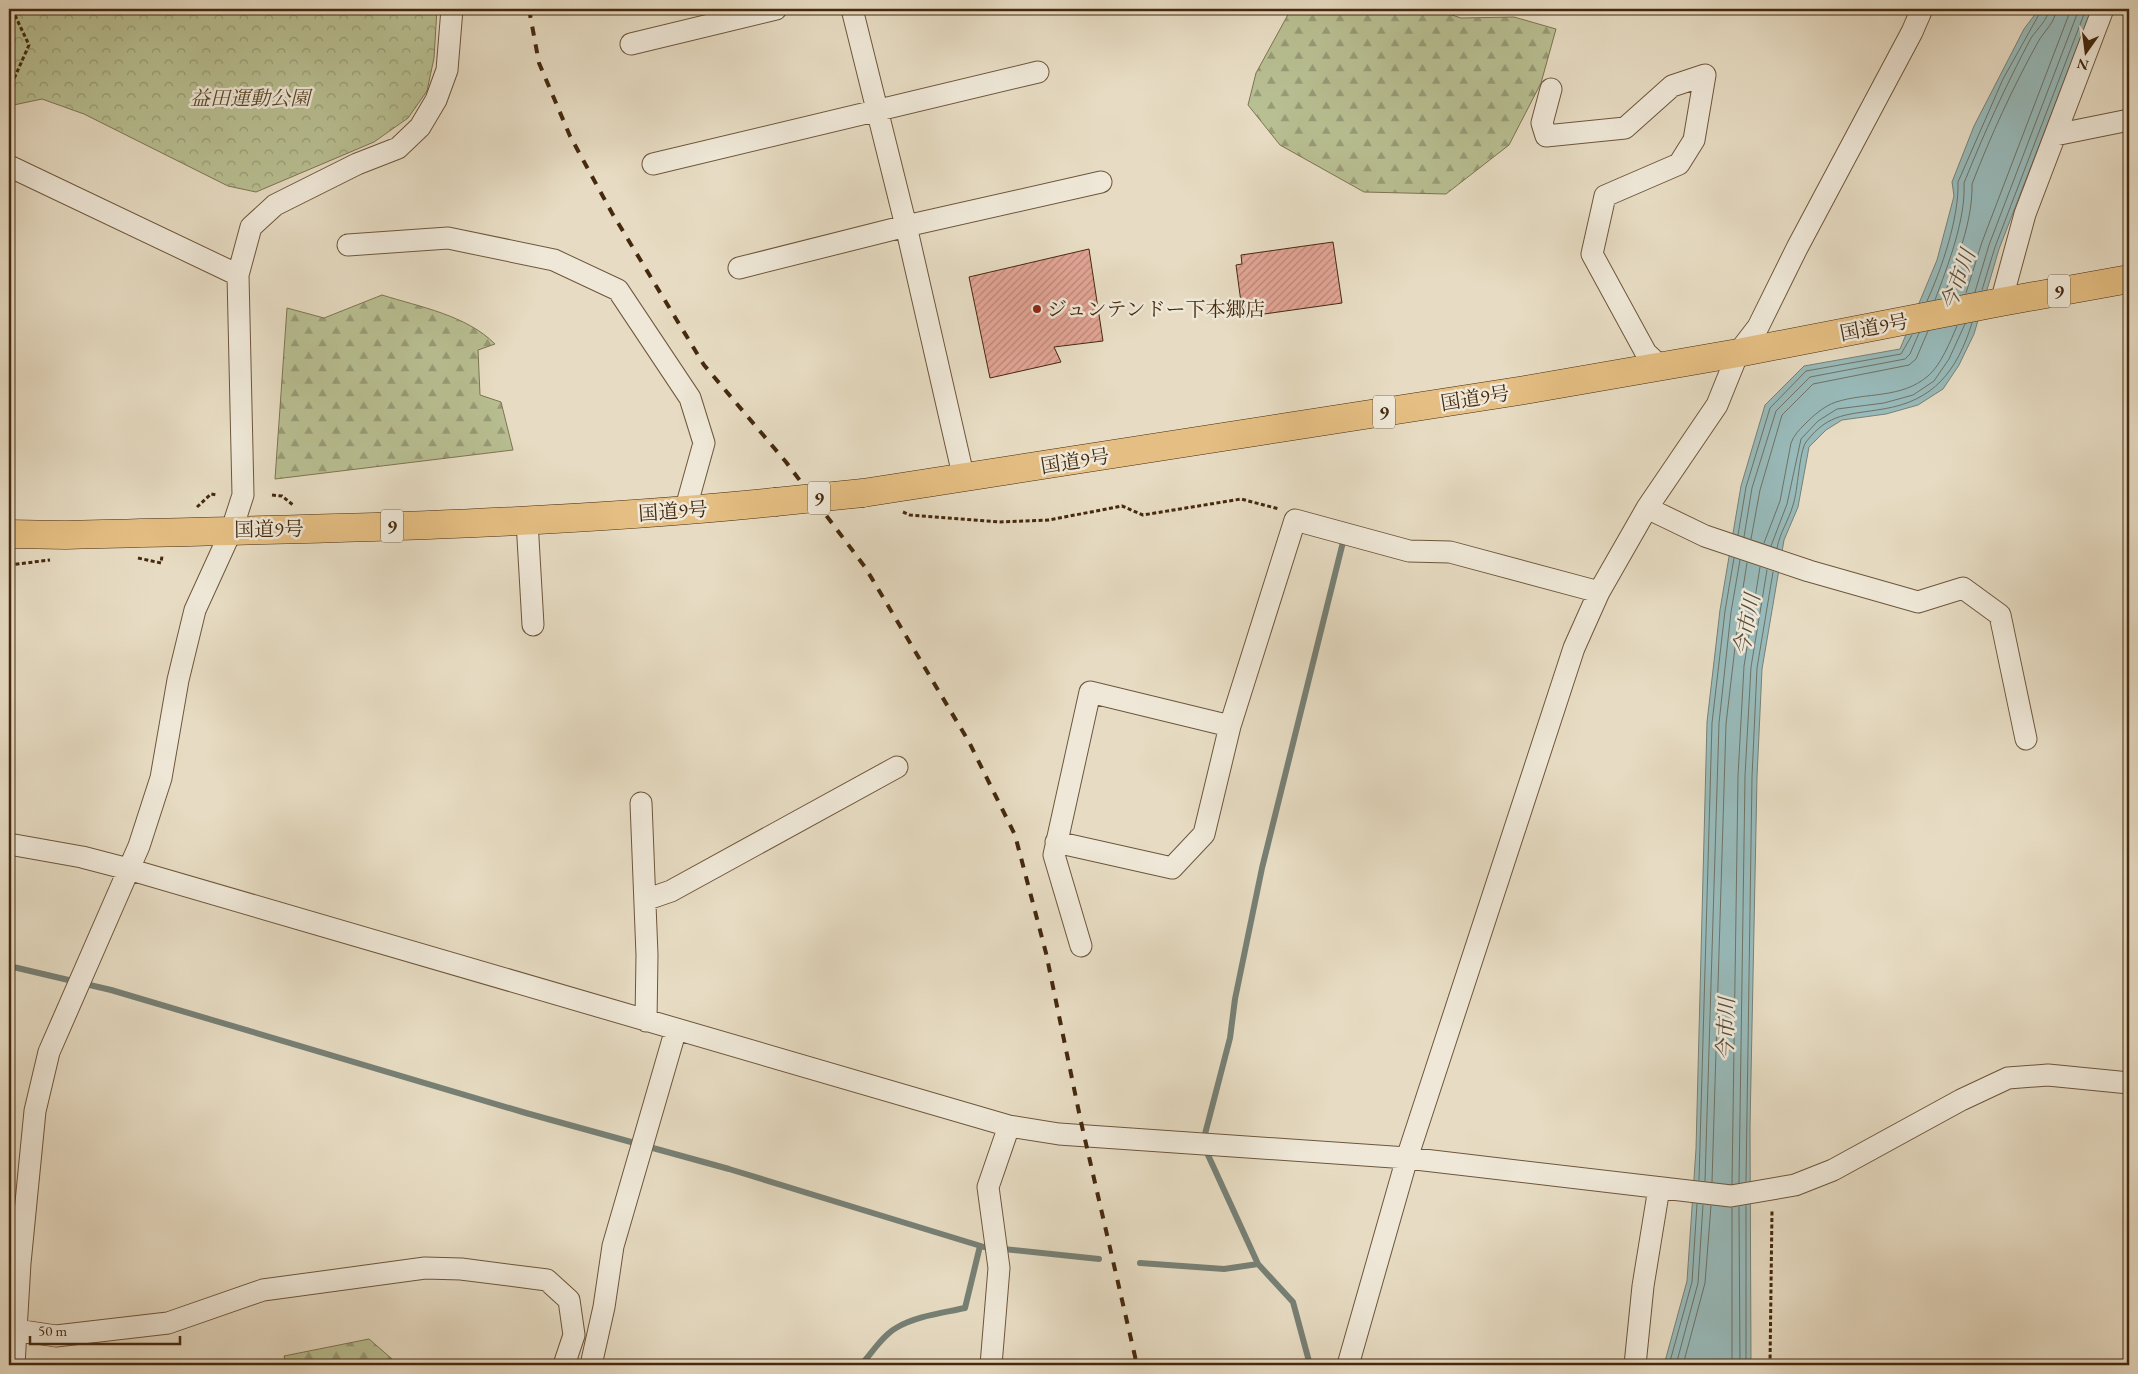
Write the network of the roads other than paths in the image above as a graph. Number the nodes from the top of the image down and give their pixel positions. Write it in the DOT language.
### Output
graph roads {
  1 [pos="452,9"];
  2 [pos="776,9"];
  3 [pos="852,9"];
  4 [pos="1922,9"];
  5 [pos="2103,9"];
  6 [pos="631,44"];
  7 [pos="1038,72"];
  8 [pos="1551,89"];
  9 [pos="877,109"];
  10 [pos="2129,120"];
  11 [pos="2055,135"];
  12 [pos="653,164"];
  13 [pos="9,166"];
  14 [pos="1101,182"];
  15 [pos="906,226"];
  16 [pos="348,244"];
  17 [pos="739,268"];
  18 [pos="238,275"];
  19 [pos="2129,279"];
  20 [pos="1995,303"];
  21 [pos="1738,353"];
  22 [pos="1661,367"];
  23 [pos="964,479"];
  24 [pos="1647,508"];
  25 [pos="685,511"];
  26 [pos="527,521"];
  27 [pos="232,530"];
  28 [pos="9,534"];
  29 [pos="1599,592"];
  30 [pos="533,625"];
  31 [pos="1230,726"];
  32 [pos="2026,739"];
  33 [pos="897,767"];
  34 [pos="641,803"];
  35 [pos="1056,842"];
  36 [pos="9,844"];
  37 [pos="128,869"];
  38 [pos="645,900"];
  39 [pos="1081,946"];
  40 [pos="646,1021"];
  41 [pos="676,1029"];
  42 [pos="2129,1083"];
  43 [pos="1009,1126"];
  44 [pos="1407,1158"];
  45 [pos="1659,1188"];
  46 [pos="14,1263"];
  47 [pos="16,1330"];
  48 [pos="14,1365"];
  49 [pos="564,1365"];
  50 [pos="591,1365"];
  51 [pos="991,1365"];
  52 [pos="1348,1365"];
  53 [pos="1635,1365"];
  1 -- 18 [label="street"];
  2 -- 6 [label="street"];
  3 -- 9 [label="street"];
  4 -- 21 [label="street"];
  5 -- 11 [label="street"];
  7 -- 9 [label="street"];
  8 -- 22 [label="street"];
  9 -- 12 [label="street"];
  9 -- 15 [label="street"];
  10 -- 11 [label="street"];
  11 -- 20 [label="street"];
  13 -- 18 [label="street"];
  14 -- 15 [label="street"];
  15 -- 17 [label="street"];
  15 -- 23 [label="street"];
  16 -- 25 [label="street"];
  18 -- 27 [label="street"];
  19 -- 20 [label="highway, 国道9号 / 9"];
  20 -- 21 [label="highway, 国道9号 / 9"];
  21 -- 22 [label="highway, 国道9号 / 9"];
  21 -- 24 [label="street"];
  22 -- 23 [label="highway, 国道9号 / 9"];
  23 -- 25 [label="highway, 国道9号 / 9, bridge"];
  24 -- 29 [label="street"];
  24 -- 32 [label="street"];
  25 -- 26 [label="highway, 国道9号 / 9"];
  26 -- 27 [label="highway, 国道9号 / 9"];
  26 -- 30 [label="street"];
  27 -- 28 [label="highway, 国道9号 / 9"];
  27 -- 37 [label="street"];
  29 -- 31 [label="street"];
  29 -- 44 [label="street"];
  31 -- 35 [label="street"];
  31 -- 35 [label="street"];
  33 -- 38 [label="street"];
  34 -- 38 [label="street"];
  35 -- 39 [label="street"];
  36 -- 37 [label="street"];
  37 -- 40 [label="street"];
  37 -- 46 [label="street"];
  38 -- 40 [label="street"];
  40 -- 41 [label="street"];
  41 -- 43 [label="street"];
  41 -- 50 [label="street"];
  42 -- 45 [label="street"];
  43 -- 44 [label="street"];
  43 -- 51 [label="street"];
  44 -- 45 [label="street"];
  44 -- 52 [label="street"];
  45 -- 53 [label="street"];
  46 -- 47 [label="street"];
  47 -- 48 [label="street"];
  47 -- 49 [label="street"];
}
